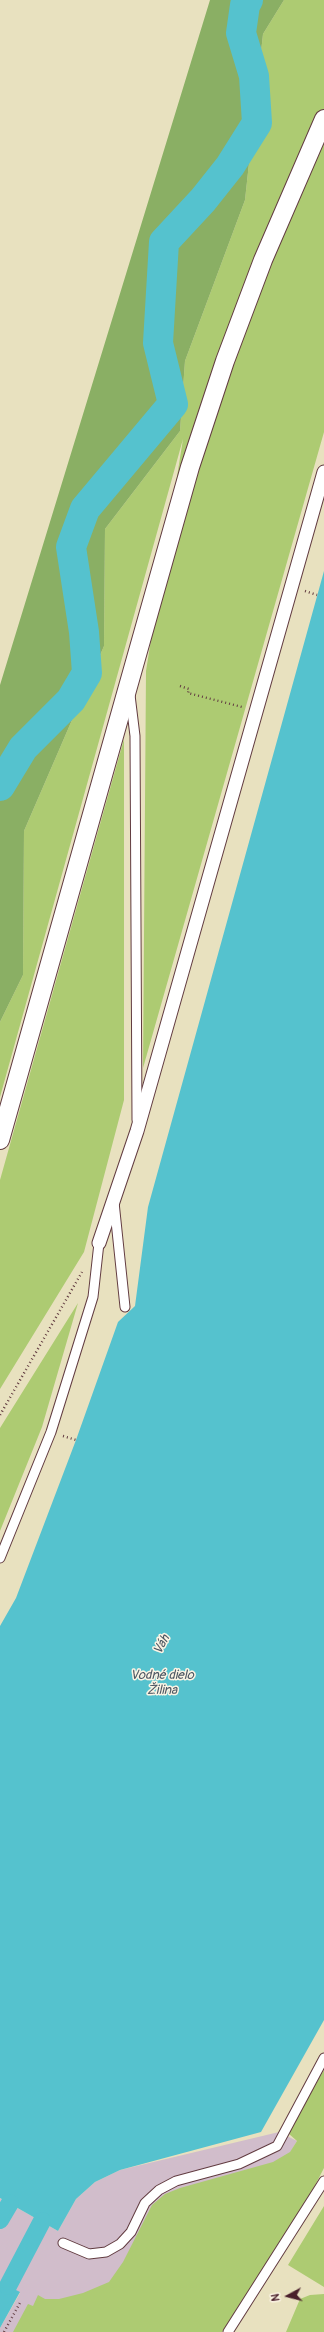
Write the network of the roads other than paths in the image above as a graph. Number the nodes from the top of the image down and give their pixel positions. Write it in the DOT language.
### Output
graph roads {
  1 [pos="324,119"];
  2 [pos="324,472"];
  3 [pos="129,683"];
  4 [pos="137,1131"];
  5 [pos="0,1140"];
  6 [pos="114,1201"];
  7 [pos="99,1242"];
  8 [pos="125,1307"];
  9 [pos="0,1558"];
  10 [pos="324,2058"];
  11 [pos="324,2181"];
  12 [pos="64,2243"];
  13 [pos="228,2332"];
  1 -- 3 [label="street"];
  2 -- 4 [label="street"];
  3 -- 4 [label="lane"];
  3 -- 5 [label="street"];
  4 -- 6 [label="street"];
  6 -- 7 [label="street"];
  6 -- 8 [label="lane"];
  7 -- 9 [label="lane"];
  10 -- 12 [label="lane"];
  11 -- 13 [label="lane"];
}
